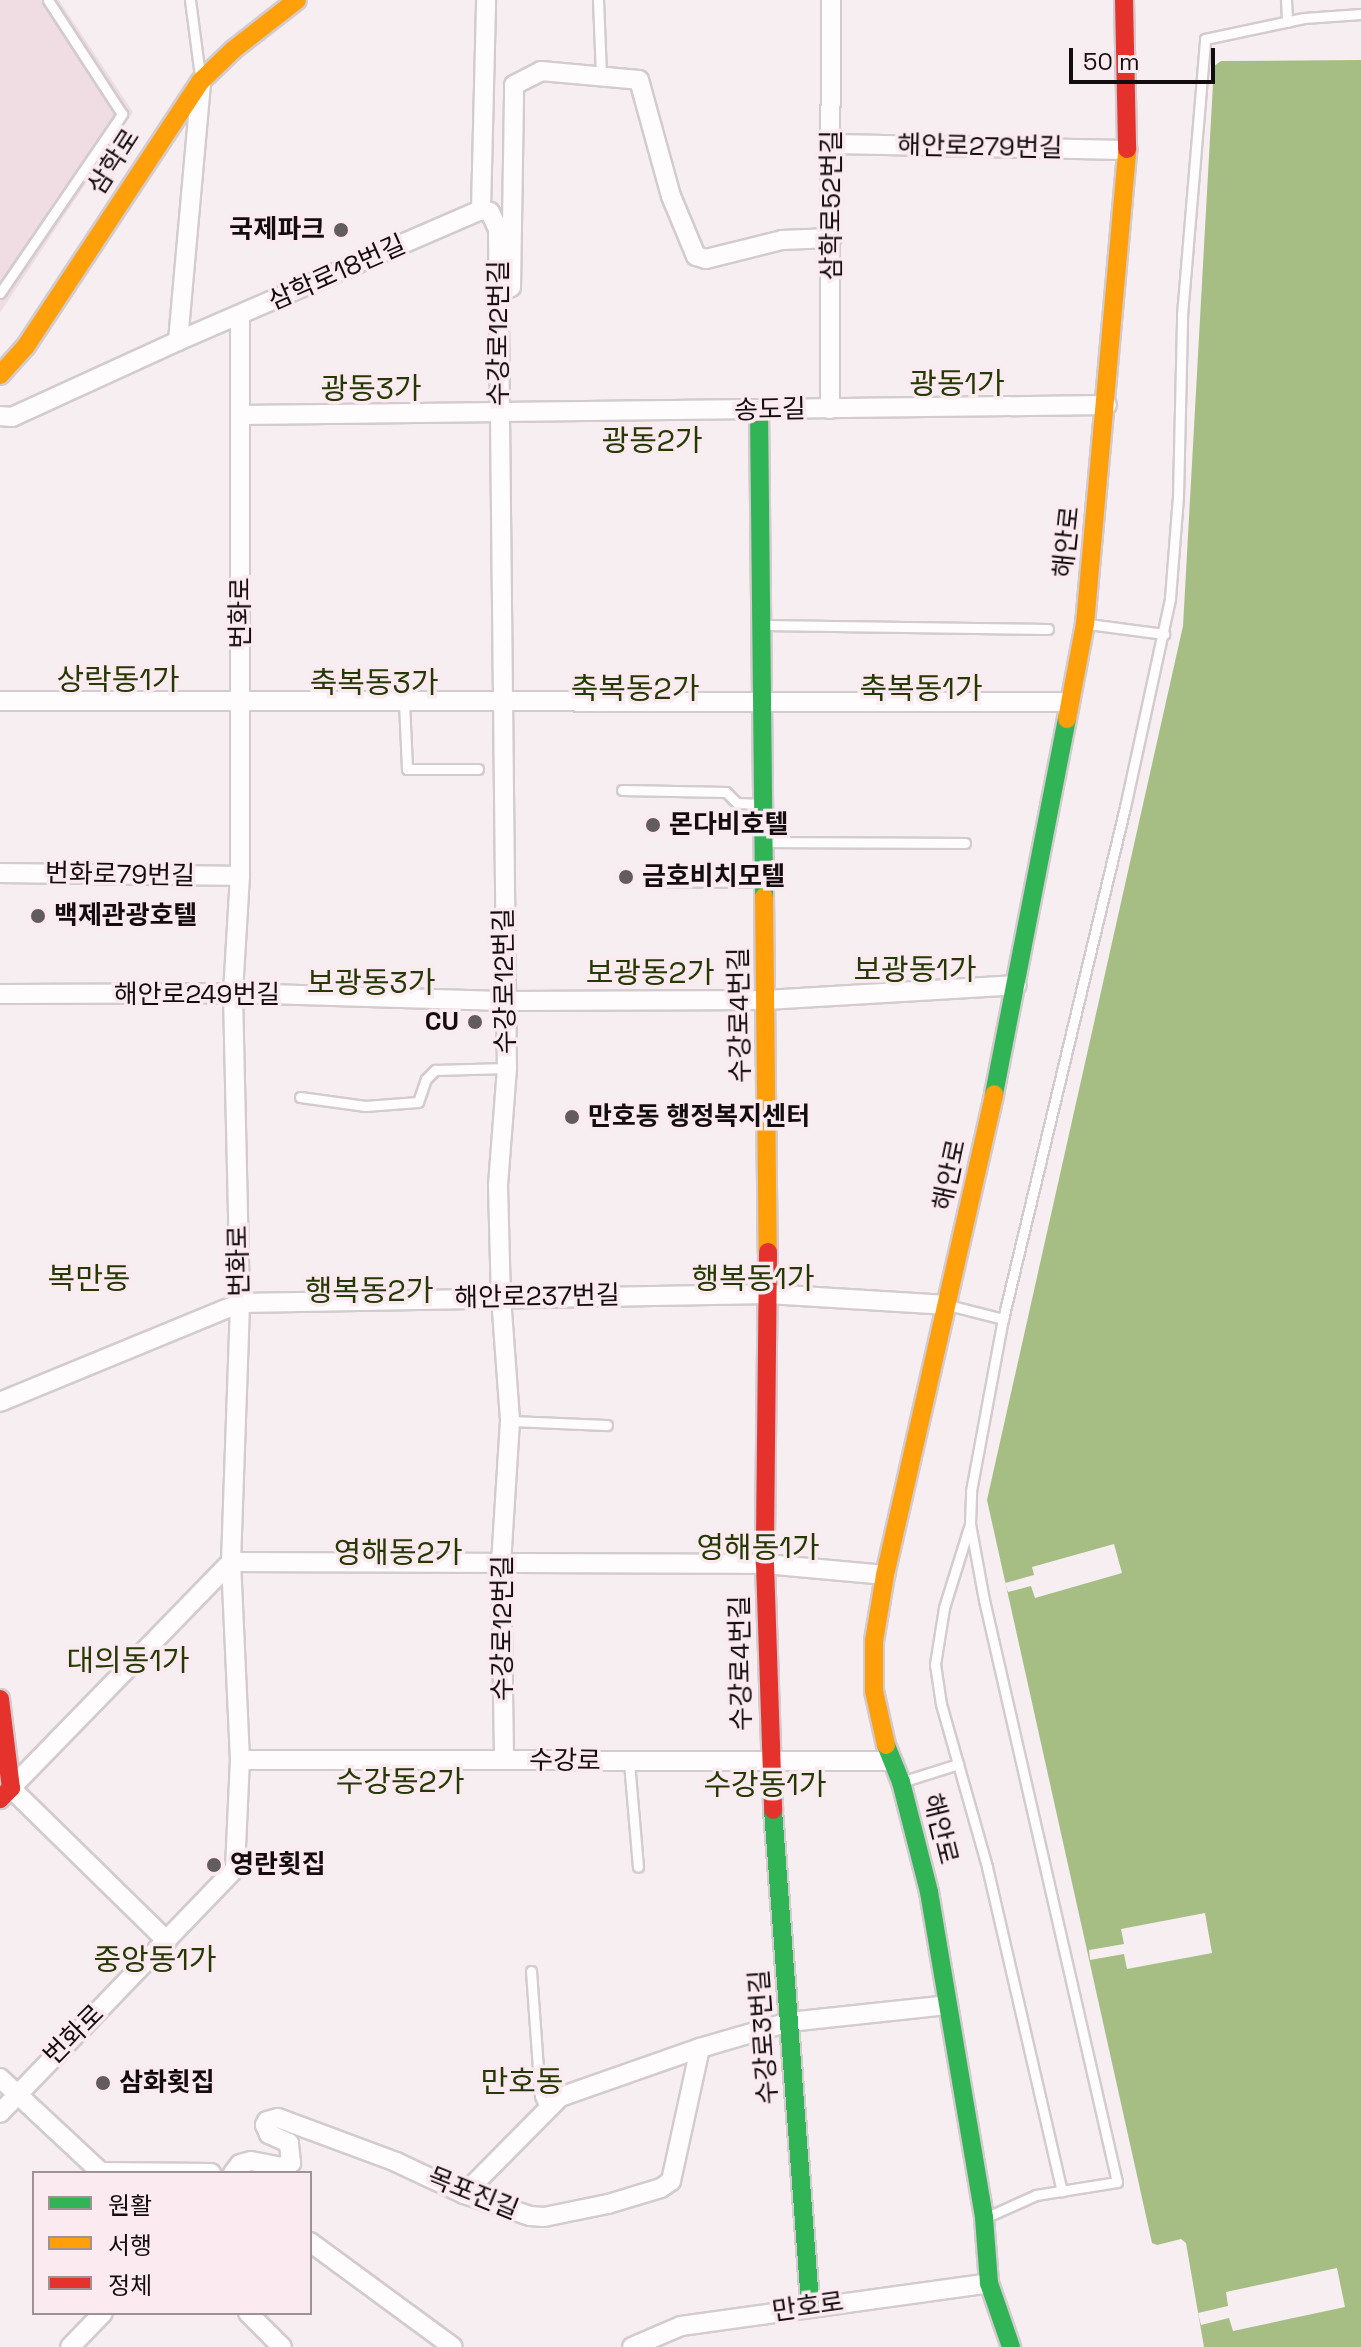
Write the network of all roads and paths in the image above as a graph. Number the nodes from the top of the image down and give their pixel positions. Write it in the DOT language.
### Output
graph roads {
  1 [pos="48,0"];
  2 [pos="190,0"];
  3 [pos="297,0"];
  4 [pos="486,0"];
  5 [pos="598,0"];
  6 [pos="831,0"];
  7 [pos="1124,0"];
  8 [pos="1286,0"];
  9 [pos="1361,14"];
  10 [pos="1287,22"];
  11 [pos="601,76"];
  12 [pos="201,81"];
  13 [pos="833,144"];
  14 [pos="1127,150"];
  15 [pos="481,210"];
  16 [pos="832,238"];
  17 [pos="0,293"];
  18 [pos="498,293"];
  19 [pos="240,315"];
  20 [pos="178,341"];
  21 [pos="0,375"];
  22 [pos="1107,405"];
  23 [pos="830,409"];
  24 [pos="759,410"];
  25 [pos="499,412"];
  26 [pos="241,415"];
  27 [pos="0,416"];
  28 [pos="1085,624"];
  29 [pos="762,625"];
  30 [pos="1048,629"];
  31 [pos="1164,634"];
  32 [pos="0,701"];
  33 [pos="763,701"];
  34 [pos="404,702"];
  35 [pos="503,702"];
  36 [pos="1068,702"];
  37 [pos="240,703"];
  38 [pos="478,769"];
  39 [pos="622,790"];
  40 [pos="764,804"];
  41 [pos="764,842"];
  42 [pos="965,843"];
  43 [pos="0,873"];
  44 [pos="240,876"];
  45 [pos="649,881"];
  46 [pos="764,882"];
  47 [pos="1017,985"];
  48 [pos="233,993"];
  49 [pos="0,994"];
  50 [pos="766,1000"];
  51 [pos="506,1001"];
  52 [pos="507,1068"];
  53 [pos="300,1097"];
  54 [pos="768,1294"];
  55 [pos="501,1297"];
  56 [pos="240,1303"];
  57 [pos="948,1305"];
  58 [pos="1003,1319"];
  59 [pos="0,1402"];
  60 [pos="510,1421"];
  61 [pos="607,1425"];
  62 [pos="970,1524"];
  63 [pos="231,1562"];
  64 [pos="501,1564"];
  65 [pos="765,1564"];
  66 [pos="885,1575"];
  67 [pos="0,1699"];
  68 [pos="240,1760"];
  69 [pos="504,1760"];
  70 [pos="890,1761"];
  71 [pos="629,1762"];
  72 [pos="769,1763"];
  73 [pos="958,1764"];
  74 [pos="901,1782"];
  75 [pos="6,1794"];
  76 [pos="638,1867"];
  77 [pos="167,1941"];
  78 [pos="531,1971"];
  79 [pos="947,2005"];
  80 [pos="789,2022"];
  81 [pos="700,2048"];
  82 [pos="0,2078"];
  83 [pos="16,2094"];
  84 [pos="546,2111"];
  85 [pos="0,2113"];
  86 [pos="100,2171"];
  87 [pos="235,2171"];
  88 [pos="1062,2191"];
  89 [pos="464,2194"];
  90 [pos="984,2218"];
  91 [pos="312,2243"];
  92 [pos="989,2283"];
  93 [pos="810,2307"];
  94 [pos="101,2315"];
  95 [pos="250,2315"];
  96 [pos="70,2347"];
  97 [pos="282,2347"];
  98 [pos="453,2347"];
  99 [pos="632,2347"];
  100 [pos="1011,2347"];
  1 -- 17 [label="lane"];
  2 -- 12 [label="lane"];
  3 -- 12 [label="street, 삼학로"];
  4 -- 15 [label="street"];
  5 -- 11 [label="lane"];
  6 -- 13 [label="street, 삼학로52번길"];
  7 -- 14 [label="street, 해안로"];
  8 -- 10 [label="lane"];
  9 -- 10 [label="lane"];
  10 -- 31 [label="lane"];
  11 -- 16 [label="street"];
  11 -- 18 [label="street"];
  12 -- 20 [label="street"];
  12 -- 21 [label="street, 삼학로"];
  13 -- 14 [label="street, 해안로279번길"];
  13 -- 16 [label="street, 삼학로52번길"];
  14 -- 22 [label="street, 해안로"];
  15 -- 18 [label="street, 수강로12번길"];
  15 -- 19 [label="street, 삼학로18번길"];
  16 -- 23 [label="street, 삼학로52번길"];
  18 -- 25 [label="street, 수강로12번길"];
  19 -- 20 [label="street, 삼학로18번길"];
  19 -- 26 [label="street, 번화로"];
  20 -- 27 [label="street, 삼학로18번길"];
  22 -- 23 [label="street, 송도길"];
  22 -- 28 [label="street, 해안로"];
  23 -- 24 [label="street, 송도길"];
  24 -- 25 [label="street, 송도길"];
  24 -- 29 [label="street, 수강로4번길"];
  25 -- 26 [label="street, 송도길"];
  25 -- 35 [label="street, 수강로12번길"];
  26 -- 37 [label="street, 번화로"];
  28 -- 31 [label="lane"];
  28 -- 36 [label="street, 해안로"];
  29 -- 30 [label="lane"];
  29 -- 33 [label="street, 수강로4번길"];
  31 -- 58 [label="lane"];
  32 -- 37 [label="street"];
  33 -- 35 [label="street"];
  33 -- 36 [label="street"];
  33 -- 40 [label="street, 수강로4번길"];
  34 -- 35 [label="street"];
  34 -- 37 [label="street"];
  34 -- 38 [label="lane"];
  35 -- 51 [label="street, 수강로12번길"];
  36 -- 47 [label="street, 해안로"];
  37 -- 44 [label="street, 번화로"];
  39 -- 40 [label="lane"];
  40 -- 41 [label="street, 수강로4번길"];
  41 -- 42 [label="lane"];
  41 -- 46 [label="street, 수강로4번길"];
  43 -- 44 [label="street, 번화로79번길"];
  44 -- 48 [label="street, 번화로"];
  45 -- 46 [label="lane"];
  46 -- 50 [label="street, 수강로4번길"];
  47 -- 50 [label="street, 해안로249번길"];
  47 -- 57 [label="street, 해안로"];
  48 -- 49 [label="street, 해안로249번길"];
  48 -- 51 [label="street, 해안로249번길"];
  48 -- 56 [label="street, 번화로"];
  50 -- 51 [label="street, 해안로249번길"];
  50 -- 54 [label="street, 수강로4번길"];
  51 -- 52 [label="street, 수강로12번길"];
  52 -- 53 [label="lane"];
  52 -- 55 [label="street, 수강로12번길"];
  54 -- 55 [label="street, 해안로237번길"];
  54 -- 57 [label="street, 해안로237번길"];
  54 -- 65 [label="street, 수강로4번길"];
  55 -- 56 [label="street, 해안로237번길"];
  55 -- 60 [label="street, 수강로12번길"];
  56 -- 59 [label="street, 해안로237번길"];
  56 -- 63 [label="street, 번화로"];
  57 -- 58 [label="lane"];
  57 -- 66 [label="street, 해안로"];
  58 -- 62 [label="lane"];
  60 -- 61 [label="lane"];
  60 -- 64 [label="street, 수강로12번길"];
  62 -- 73 [label="lane"];
  62 -- 88 [label="lane"];
  63 -- 64 [label="street"];
  63 -- 68 [label="street, 번화로"];
  63 -- 75 [label="street"];
  64 -- 65 [label="street"];
  64 -- 69 [label="street, 수강로12번길"];
  65 -- 66 [label="street"];
  65 -- 72 [label="street, 수강로4번길"];
  66 -- 70 [label="street, 해안로"];
  67 -- 75 [label="street"];
  68 -- 69 [label="street, 수강로"];
  68 -- 77 [label="street, 번화로"];
  69 -- 71 [label="street, 수강로"];
  70 -- 72 [label="street, 수강로"];
  70 -- 74 [label="street, 해안로"];
  71 -- 72 [label="street, 수강로"];
  71 -- 76 [label="lane"];
  72 -- 80 [label="street, 수강로3번길"];
  73 -- 74 [label="lane"];
  73 -- 88 [label="lane"];
  74 -- 79 [label="street, 해안로"];
  75 -- 77 [label="street"];
  77 -- 83 [label="street, 번화로"];
  78 -- 84 [label="lane"];
  79 -- 80 [label="street"];
  79 -- 90 [label="street, 해안로"];
  80 -- 81 [label="street"];
  80 -- 93 [label="street, 수강로3번길"];
  81 -- 84 [label="street"];
  81 -- 89 [label="street, 목포진길"];
  82 -- 83 [label="street"];
  83 -- 85 [label="street, 번화로"];
  83 -- 86 [label="street"];
  84 -- 89 [label="street"];
  87 -- 89 [label="street, 목포진길"];
  88 -- 90 [label="lane"];
  90 -- 92 [label="street, 해안로"];
  91 -- 98 [label="street"];
  92 -- 93 [label="street, 만호로"];
  92 -- 100 [label="street, 해안로"];
  93 -- 99 [label="street, 만호로"];
  94 -- 96 [label="street"];
  95 -- 97 [label="street"];
}
